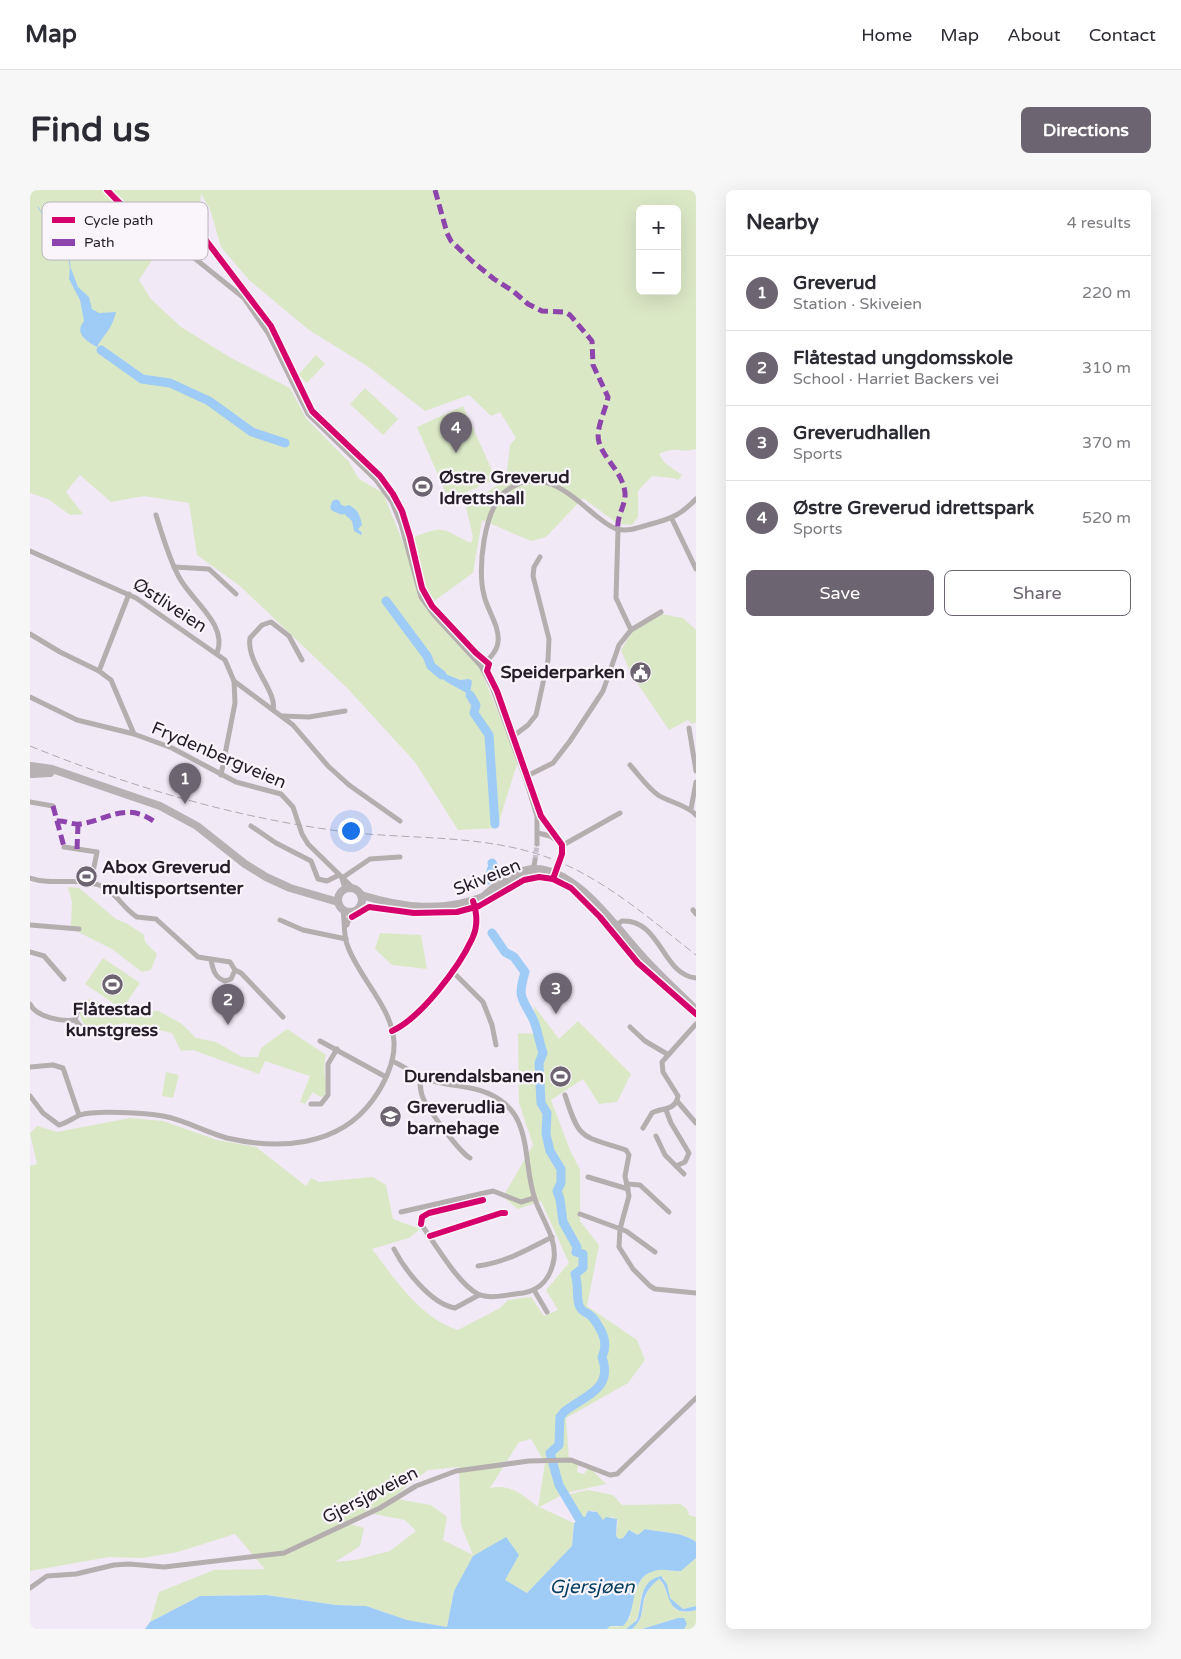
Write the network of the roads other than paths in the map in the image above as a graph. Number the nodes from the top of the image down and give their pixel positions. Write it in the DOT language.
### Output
graph roads {
  1 [pos="197,260"];
  2 [pos="696,499"];
  3 [pos="156,515"];
  4 [pos="672,519"];
  5 [pos="618,530"];
  6 [pos="30,551"];
  7 [pos="540,557"];
  8 [pos="174,567"];
  9 [pos="696,569"];
  10 [pos="130,594"];
  11 [pos="236,594"];
  12 [pos="661,612"];
  13 [pos="631,630"];
  14 [pos="30,634"];
  15 [pos="217,653"];
  16 [pos="302,660"];
  17 [pos="481,666"];
  18 [pos="99,671"];
  19 [pos="234,681"];
  20 [pos="30,697"];
  21 [pos="273,710"];
  22 [pos="345,712"];
  23 [pos="282,716"];
  24 [pos="689,728"];
  25 [pos="134,734"];
  26 [pos="511,738"];
  27 [pos="630,765"];
  28 [pos="31,770"];
  29 [pos="696,771"];
  30 [pos="221,775"];
  31 [pos="525,777"];
  32 [pos="696,782"];
  33 [pos="30,802"];
  34 [pos="53,806"];
  35 [pos="691,809"];
  36 [pos="620,813"];
  37 [pos="696,815"];
  38 [pos="400,821"];
  39 [pos="251,826"];
  40 [pos="538,833"];
  41 [pos="537,844"];
  42 [pos="64,847"];
  43 [pos="400,857"];
  44 [pos="535,860"];
  45 [pos="533,872"];
  46 [pos="340,877"];
  47 [pos="30,878"];
  48 [pos="91,882"];
  49 [pos="344,893"];
  50 [pos="361,895"];
  51 [pos="379,901"];
  52 [pos="473,901"];
  53 [pos="361,904"];
  54 [pos="347,911"];
  55 [pos="280,920"];
  56 [pos="30,925"];
  57 [pos="617,928"];
  58 [pos="79,929"];
  59 [pos="346,940"];
  60 [pos="30,952"];
  61 [pos="211,960"];
  62 [pos="236,970"];
  63 [pos="452,971"];
  64 [pos="696,978"];
  65 [pos="64,979"];
  66 [pos="31,1007"];
  67 [pos="78,1010"];
  68 [pos="696,1010"];
  69 [pos="283,1016"];
  70 [pos="75,1020"];
  71 [pos="696,1024"];
  72 [pos="81,1027"];
  73 [pos="630,1027"];
  74 [pos="392,1031"];
  75 [pos="320,1041"];
  76 [pos="496,1045"];
  77 [pos="337,1049"];
  78 [pos="667,1054"];
  79 [pos="392,1061"];
  80 [pos="30,1067"];
  81 [pos="386,1077"];
  82 [pos="420,1077"];
  83 [pos="565,1095"];
  84 [pos="30,1096"];
  85 [pos="678,1101"];
  86 [pos="311,1104"];
  87 [pos="666,1110"];
  88 [pos="79,1115"];
  89 [pos="696,1123"];
  90 [pos="59,1125"];
  91 [pos="643,1128"];
  92 [pos="56,1131"];
  93 [pos="656,1136"];
  94 [pos="470,1158"];
  95 [pos="676,1166"];
  96 [pos="684,1174"];
  97 [pos="588,1177"];
  98 [pos="627,1186"];
  99 [pos="534,1198"];
  100 [pos="401,1212"];
  101 [pos="669,1212"];
  102 [pos="580,1214"];
  103 [pos="421,1224"];
  104 [pos="620,1228"];
  105 [pos="552,1237"];
  106 [pos="394,1249"];
  107 [pos="656,1252"];
  108 [pos="478,1266"];
  109 [pos="534,1290"];
  110 [pos="696,1294"];
  111 [pos="479,1295"];
  112 [pos="547,1312"];
  113 [pos="696,1398"];
  114 [pos="30,1588"];
  1 -- 17 [label="street"];
  2 -- 4 [label="street"];
  3 -- 8 [label="street"];
  4 -- 5 [label="street"];
  4 -- 9 [label="street"];
  5 -- 13 [label="street"];
  5 -- 17 [label="street"];
  6 -- 10 [label="street, Østliveien"];
  7 -- 26 [label="street"];
  8 -- 11 [label="street"];
  8 -- 15 [label="street"];
  10 -- 15 [label="street, Østliveien"];
  10 -- 18 [label="street"];
  12 -- 13 [label="street"];
  13 -- 31 [label="street"];
  14 -- 18 [label="street, Frydenbergveien"];
  15 -- 19 [label="street, Østliveien"];
  16 -- 21 [label="street"];
  17 -- 26 [label="street"];
  18 -- 25 [label="street, Frydenbergveien"];
  19 -- 21 [label="street, Østliveien"];
  19 -- 30 [label="street"];
  20 -- 25 [label="street"];
  21 -- 23 [label="street, Østliveien"];
  22 -- 23 [label="street"];
  23 -- 38 [label="street, Østliveien"];
  24 -- 29 [label="street"];
  25 -- 30 [label="street, Frydenbergveien"];
  26 -- 31 [label="street"];
  27 -- 35 [label="street"];
  28 -- 49 [label="main road"];
  30 -- 46 [label="street, Frydenbergveien"];
  31 -- 40 [label="street"];
  32 -- 35 [label="street"];
  33 -- 34 [label="street"];
  35 -- 37 [label="street"];
  36 -- 40 [label="street"];
  39 -- 46 [label="street"];
  40 -- 41 [label="street"];
  42 -- 48 [label="street"];
  43 -- 46 [label="street"];
  44 -- 45 [label="street"];
  45 -- 52 [label="main road, Skiveien"];
  45 -- 57 [label="main road, Skiveien"];
  46 -- 49 [label="street, Frydenbergveien"];
  47 -- 48 [label="street"];
  48 -- 61 [label="street"];
  49 -- 50 [label="main road"];
  49 -- 54 [label="main road"];
  50 -- 51 [label="main road, Skiveien"];
  50 -- 53 [label="main road"];
  51 -- 52 [label="main road, Skiveien"];
  51 -- 53 [label="main road, Skiveien"];
  52 -- 63 [label="street"];
  53 -- 54 [label="main road"];
  54 -- 59 [label="street"];
  55 -- 59 [label="street"];
  56 -- 58 [label="street"];
  57 -- 64 [label="street"];
  57 -- 68 [label="main road, Skiveien"];
  59 -- 74 [label="street"];
  60 -- 65 [label="street"];
  61 -- 62 [label="street"];
  61 -- 62 [label="street"];
  62 -- 69 [label="street"];
  63 -- 74 [label="street"];
  63 -- 76 [label="street"];
  66 -- 70 [label="street"];
  67 -- 70 [label="street"];
  70 -- 72 [label="street"];
  71 -- 78 [label="street"];
  73 -- 78 [label="street"];
  74 -- 79 [label="street"];
  75 -- 77 [label="street"];
  77 -- 81 [label="street"];
  77 -- 86 [label="street"];
  78 -- 85 [label="street"];
  79 -- 81 [label="street"];
  79 -- 82 [label="street"];
  80 -- 88 [label="street"];
  81 -- 88 [label="street"];
  82 -- 94 [label="street"];
  82 -- 99 [label="street"];
  83 -- 98 [label="street"];
  84 -- 90 [label="street"];
  85 -- 87 [label="street"];
  85 -- 89 [label="street"];
  87 -- 91 [label="street"];
  87 -- 95 [label="street"];
  88 -- 90 [label="street"];
  90 -- 92 [label="street"];
  93 -- 95 [label="street"];
  95 -- 96 [label="street"];
  97 -- 98 [label="street"];
  98 -- 101 [label="street"];
  98 -- 104 [label="street"];
  99 -- 100 [label="street"];
  99 -- 105 [label="street"];
  102 -- 104 [label="street"];
  103 -- 111 [label="street"];
  104 -- 107 [label="street"];
  104 -- 110 [label="street"];
  105 -- 108 [label="street"];
  105 -- 109 [label="street"];
  106 -- 111 [label="street"];
  109 -- 111 [label="street"];
  109 -- 112 [label="street"];
  113 -- 114 [label="street, Gjersjøveien"];
}
